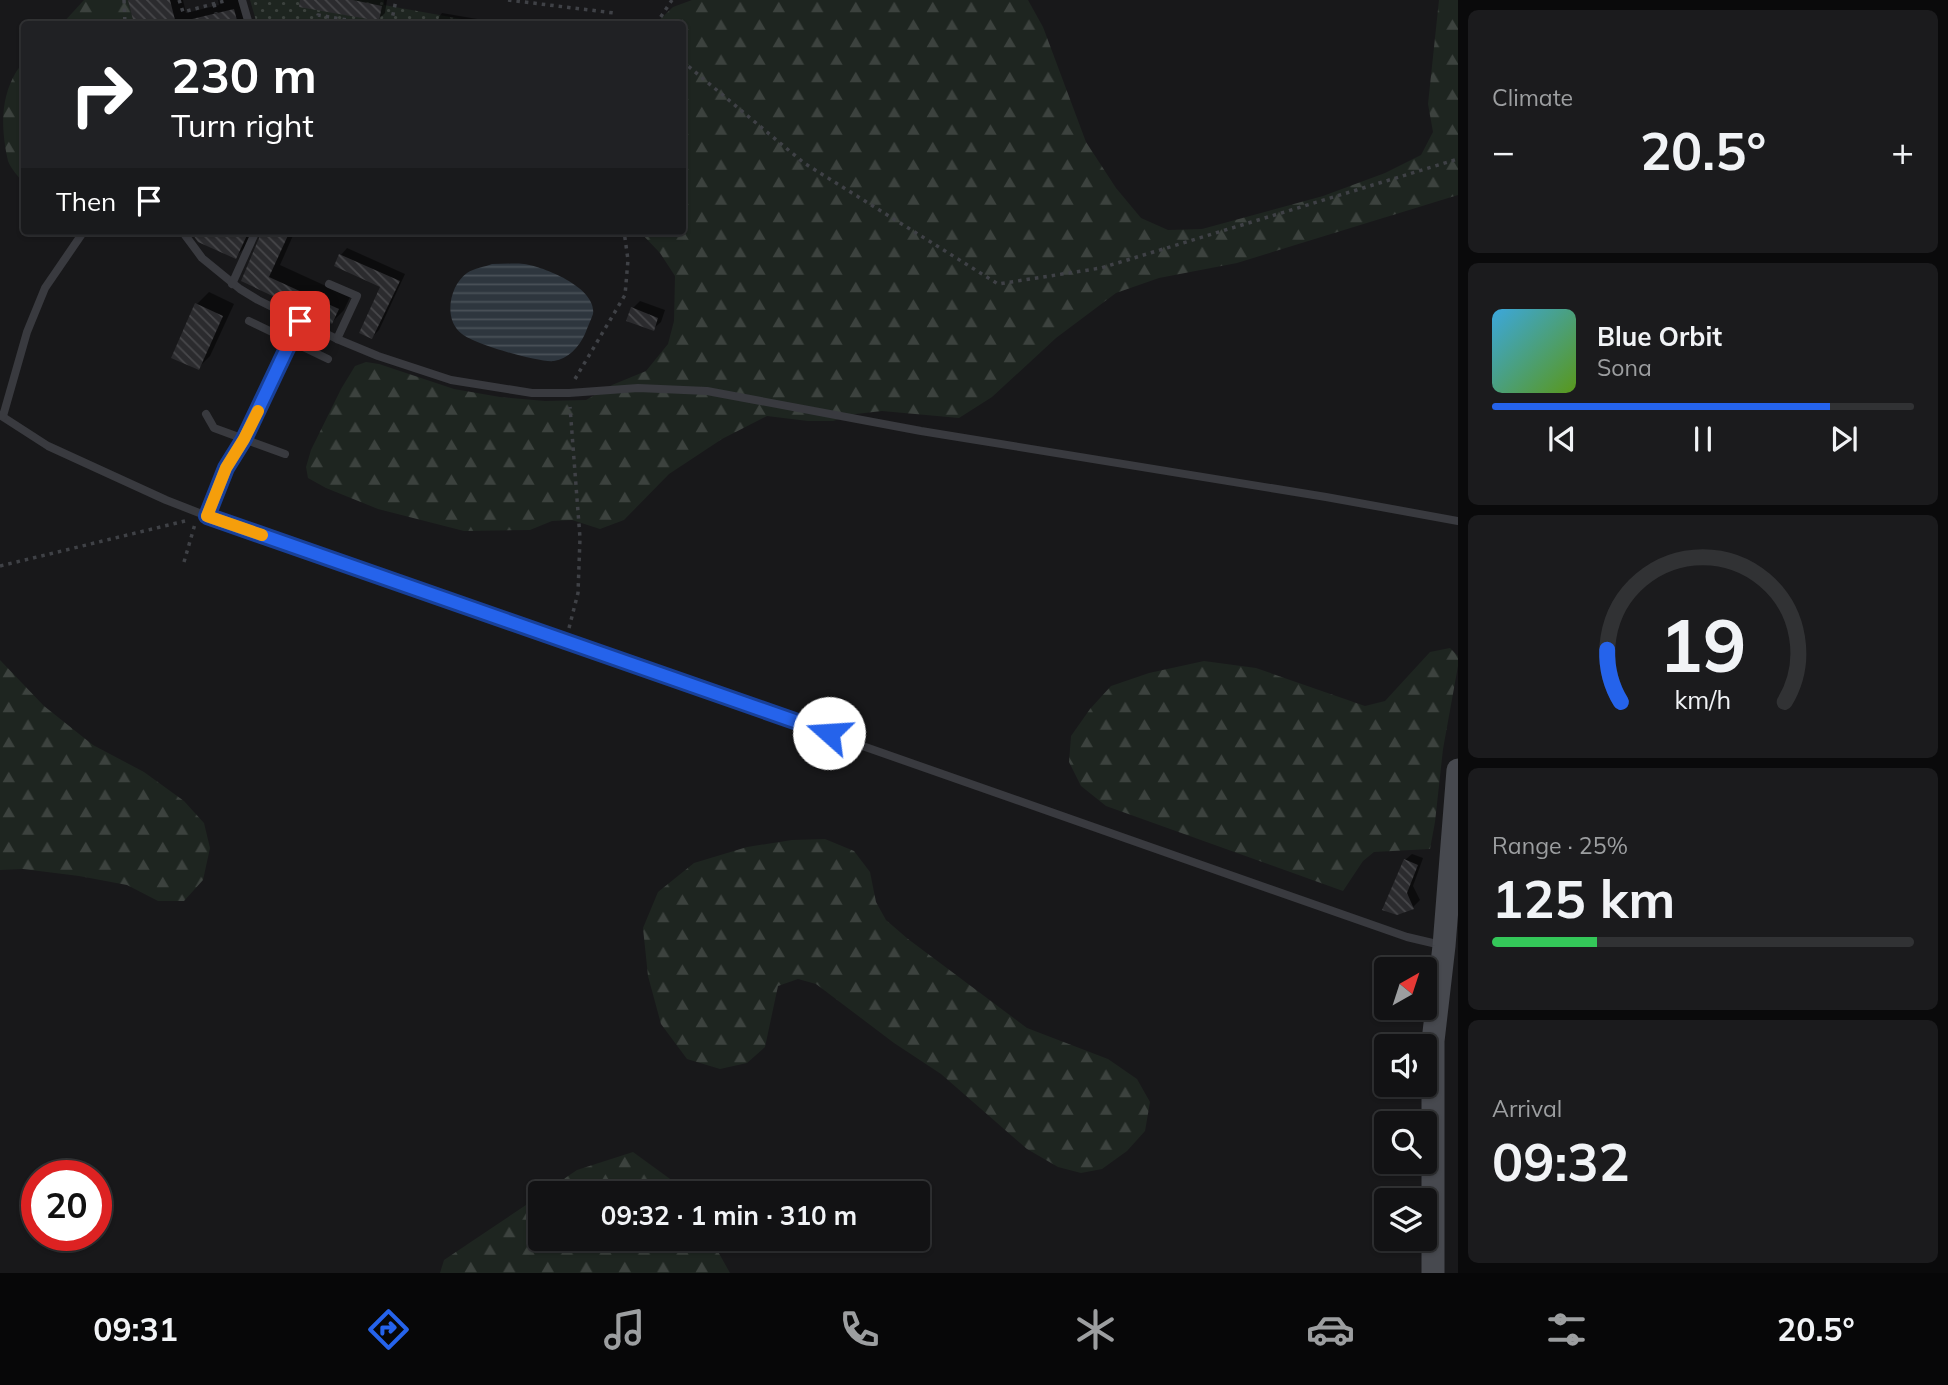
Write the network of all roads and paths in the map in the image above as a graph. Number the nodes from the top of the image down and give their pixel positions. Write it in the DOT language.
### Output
graph roads {
  1 [pos="124,0"];
  2 [pos="180,0"];
  3 [pos="228,0"];
  4 [pos="242,0"];
  5 [pos="396,0"];
  6 [pos="509,0"];
  7 [pos="672,0"];
  8 [pos="214,4"];
  9 [pos="216,13"];
  10 [pos="614,13"];
  11 [pos="125,21"];
  12 [pos="248,21"];
  13 [pos="317,21"];
  14 [pos="353,21"];
  15 [pos="392,21"];
  16 [pos="658,21"];
  17 [pos="686,64"];
  18 [pos="1458,159"];
  19 [pos="81,235"];
  20 [pos="185,235"];
  21 [pos="254,235"];
  22 [pos="625,235"];
  23 [pos="232,284"];
  24 [pos="328,284"];
  25 [pos="249,321"];
  26 [pos="300,321"];
  27 [pos="337,339"];
  28 [pos="291,341"];
  29 [pos="328,359"];
  30 [pos="569,393"];
  31 [pos="206,414"];
  32 [pos="1,415"];
  33 [pos="244,439"];
  34 [pos="285,454"];
  35 [pos="207,516"];
  36 [pos="1458,521"];
  37 [pos="184,562"];
  38 [pos="0,566"];
  39 [pos="566,641"];
  40 [pos="1458,770"];
  41 [pos="1444,946"];
  42 [pos="1433,1273"];
  1 -- 11 [label="path"];
  2 -- 8 [label="path"];
  3 -- 8 [label="path"];
  4 -- 12 [label="lane"];
  5 -- 15 [label="path"];
  6 -- 10 [label="path"];
  7 -- 16 [label="path"];
  8 -- 9 [label="path"];
  13 -- 14 [label="path"];
  17 -- 18 [label="path"];
  19 -- 32 [label="lane"];
  20 -- 23 [label="lane"];
  21 -- 23 [label="lane"];
  22 -- 30 [label="path"];
  23 -- 26 [label="lane"];
  24 -- 27 [label="lane"];
  25 -- 28 [label="lane"];
  26 -- 27 [label="lane"];
  26 -- 28 [label="lane"];
  27 -- 30 [label="lane"];
  28 -- 29 [label="lane"];
  28 -- 33 [label="lane"];
  30 -- 36 [label="lane"];
  30 -- 39 [label="path"];
  31 -- 33 [label="lane"];
  32 -- 35 [label="lane"];
  33 -- 34 [label="lane"];
  33 -- 35 [label="lane"];
  35 -- 39 [label="lane"];
  37 -- 38 [label="path"];
  39 -- 41 [label="lane"];
  40 -- 41 [label="street"];
  41 -- 42 [label="street"];
}
